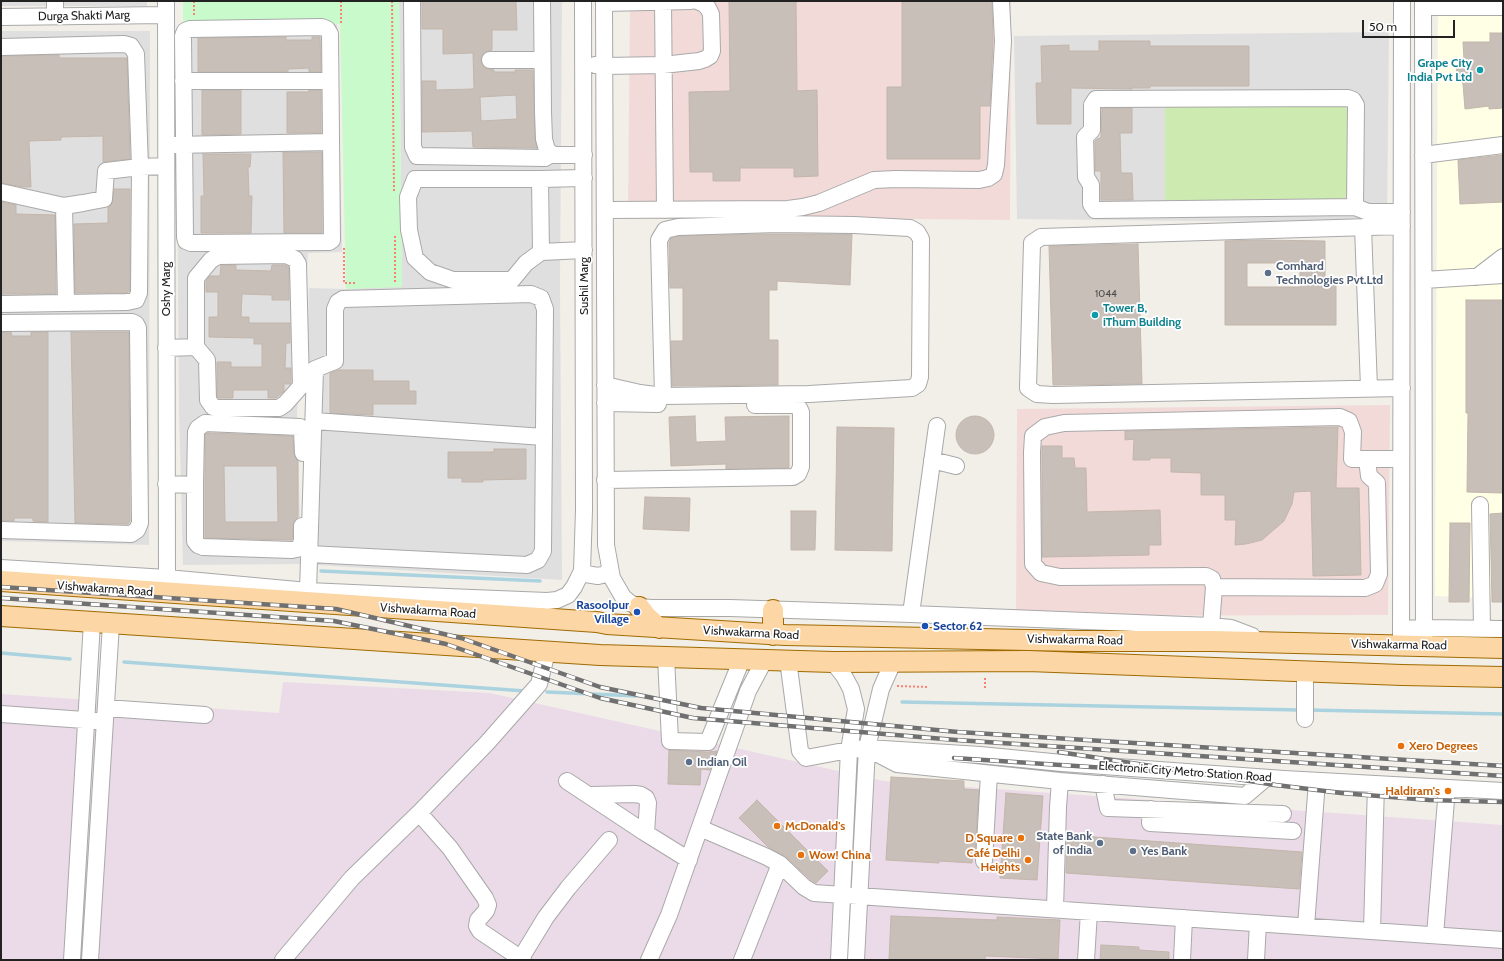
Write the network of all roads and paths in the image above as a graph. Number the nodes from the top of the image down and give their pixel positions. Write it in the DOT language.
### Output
graph roads {
  1 [pos="341,1"];
  2 [pos="392,1"];
  3 [pos="412,1"];
  4 [pos="542,1"];
  5 [pos="583,1"];
  6 [pos="691,1"];
  7 [pos="697,1"];
  8 [pos="1001,1"];
  9 [pos="1402,1"];
  10 [pos="604,2"];
  11 [pos="663,2"];
  12 [pos="1423,4"];
  13 [pos="1503,7"];
  14 [pos="166,8"];
  15 [pos="55,9"];
  16 [pos="1,17"];
  17 [pos="341,28"];
  18 [pos="1,47"];
  19 [pos="490,60"];
  20 [pos="542,60"];
  21 [pos="583,62"];
  22 [pos="663,65"];
  23 [pos="605,66"];
  24 [pos="183,81"];
  25 [pos="330,81"];
  26 [pos="331,142"];
  27 [pos="184,144"];
  28 [pos="166,145"];
  29 [pos="1503,145"];
  30 [pos="551,154"];
  31 [pos="584,155"];
  32 [pos="1424,155"];
  33 [pos="166,166"];
  34 [pos="140,167"];
  35 [pos="584,178"];
  36 [pos="540,179"];
  37 [pos="1,192"];
  38 [pos="394,197"];
  39 [pos="64,206"];
  40 [pos="1355,207"];
  41 [pos="605,210"];
  42 [pos="665,210"];
  43 [pos="1402,219"];
  44 [pos="1364,228"];
  45 [pos="395,236"];
  46 [pos="344,245"];
  47 [pos="584,250"];
  48 [pos="541,252"];
  49 [pos="1503,257"];
  50 [pos="1503,275"];
  51 [pos="1477,277"];
  52 [pos="1424,280"];
  53 [pos="359,283"];
  54 [pos="388,283"];
  55 [pos="66,303"];
  56 [pos="1,304"];
  57 [pos="1,323"];
  58 [pos="196,347"];
  59 [pos="166,348"];
  60 [pos="605,386"];
  61 [pos="1369,388"];
  62 [pos="1402,388"];
  63 [pos="662,396"];
  64 [pos="605,403"];
  65 [pos="314,421"];
  66 [pos="937,426"];
  67 [pos="544,437"];
  68 [pos="1367,459"];
  69 [pos="1401,459"];
  70 [pos="932,460"];
  71 [pos="956,466"];
  72 [pos="605,480"];
  73 [pos="166,484"];
  74 [pos="195,485"];
  75 [pos="1480,505"];
  76 [pos="140,511"];
  77 [pos="166,511"];
  78 [pos="1,530"];
  79 [pos="310,554"];
  80 [pos="1,568"];
  81 [pos="610,568"];
  82 [pos="582,570"];
  83 [pos="167,578"];
  84 [pos="68,579"];
  85 [pos="1,581"];
  86 [pos="1214,587"];
  87 [pos="308,591"];
  88 [pos="398,602"];
  89 [pos="639,607"];
  90 [pos="773,610"];
  91 [pos="911,614"];
  92 [pos="1,616"];
  93 [pos="102,623"];
  94 [pos="1211,626"];
  95 [pos="659,628"];
  96 [pos="1482,628"];
  97 [pos="1503,629"];
  98 [pos="773,635"];
  99 [pos="1424,636"];
  100 [pos="1401,637"];
  101 [pos="1029,640"];
  102 [pos="1077,641"];
  103 [pos="1258,642"];
  104 [pos="1503,648"];
  105 [pos="547,652"];
  106 [pos="666,657"];
  107 [pos="742,659"];
  108 [pos="765,659"];
  109 [pos="788,660"];
  110 [pos="1028,661"];
  111 [pos="834,662"];
  112 [pos="893,662"];
  113 [pos="1077,663"];
  114 [pos="1305,672"];
  115 [pos="1503,677"];
  116 [pos="928,687"];
  117 [pos="882,689"];
  118 [pos="1,714"];
  119 [pos="106,715"];
  120 [pos="205,716"];
  121 [pos="1305,719"];
  122 [pos="87,720"];
  123 [pos="867,748"];
  124 [pos="849,750"];
  125 [pos="989,774"];
  126 [pos="1266,778"];
  127 [pos="567,781"];
  128 [pos="1060,781"];
  129 [pos="1317,781"];
  130 [pos="1103,784"];
  131 [pos="1376,784"];
  132 [pos="1447,788"];
  133 [pos="1503,791"];
  134 [pos="590,795"];
  135 [pos="1151,809"];
  136 [pos="419,813"];
  137 [pos="1284,814"];
  138 [pos="700,828"];
  139 [pos="1293,832"];
  140 [pos="646,833"];
  141 [pos="609,840"];
  142 [pos="689,860"];
  143 [pos="984,861"];
  144 [pos="780,864"];
  145 [pos="842,895"];
  146 [pos="859,896"];
  147 [pos="1055,909"];
  148 [pos="1089,912"];
  149 [pos="1184,918"];
  150 [pos="1258,923"];
  151 [pos="1306,926"];
  152 [pos="1372,931"];
  153 [pos="1435,935"];
  154 [pos="1503,940"];
  155 [pos="522,959"];
  156 [pos="72,960"];
  157 [pos="90,960"];
  158 [pos="283,960"];
  159 [pos="649,960"];
  160 [pos="742,960"];
  161 [pos="839,960"];
  162 [pos="856,960"];
  163 [pos="1086,960"];
  164 [pos="1182,960"];
  165 [pos="1256,960"];
  1 -- 17 [label="path"];
  2 -- 38 [label="path"];
  3 -- 30 [label="street"];
  4 -- 20 [label="street"];
  5 -- 21 [label="street, Sushil Marg"];
  6 -- 11 [label="street"];
  7 -- 22 [label="street"];
  8 -- 42 [label="street"];
  9 -- 43 [label="street"];
  10 -- 11 [label="street"];
  10 -- 23 [label="street, Sushil Marg"];
  11 -- 22 [label="street"];
  12 -- 13 [label="street"];
  12 -- 32 [label="street"];
  14 -- 15 [label="street, Durga Shakti Marg"];
  14 -- 28 [label="street, Oshy Marg"];
  15 -- 16 [label="street, Durga Shakti Marg"];
  18 -- 34 [label="street"];
  19 -- 20 [label="street"];
  20 -- 30 [label="street"];
  21 -- 23 [label="street"];
  21 -- 31 [label="street, Sushil Marg"];
  22 -- 23 [label="street"];
  22 -- 42 [label="street"];
  23 -- 41 [label="street, Sushil Marg"];
  24 -- 25 [label="street"];
  24 -- 25 [label="street"];
  24 -- 27 [label="street"];
  25 -- 26 [label="street"];
  26 -- 27 [label="street"];
  26 -- 27 [label="street"];
  27 -- 28 [label="street"];
  28 -- 33 [label="street, Oshy Marg"];
  29 -- 32 [label="street"];
  30 -- 31 [label="street"];
  31 -- 35 [label="street, Sushil Marg"];
  32 -- 52 [label="street"];
  33 -- 34 [label="street"];
  33 -- 59 [label="street, Oshy Marg"];
  34 -- 39 [label="street"];
  34 -- 55 [label="street"];
  35 -- 36 [label="street"];
  35 -- 47 [label="street, Sushil Marg"];
  36 -- 48 [label="street"];
  36 -- 48 [label="street"];
  37 -- 39 [label="street"];
  39 -- 55 [label="street"];
  40 -- 40 [label="street"];
  40 -- 43 [label="street"];
  41 -- 42 [label="street"];
  41 -- 60 [label="street, Sushil Marg"];
  43 -- 44 [label="street"];
  43 -- 62 [label="street"];
  44 -- 61 [label="street"];
  44 -- 61 [label="street"];
  45 -- 54 [label="path"];
  46 -- 53 [label="path"];
  47 -- 48 [label="street"];
  47 -- 82 [label="street, Sushil Marg"];
  49 -- 51 [label="street"];
  50 -- 51 [label="street"];
  51 -- 52 [label="street"];
  52 -- 99 [label="street"];
  55 -- 56 [label="street"];
  57 -- 76 [label="street"];
  58 -- 58 [label="street"];
  58 -- 59 [label="street"];
  59 -- 73 [label="street, Oshy Marg"];
  60 -- 63 [label="street"];
  60 -- 64 [label="street, Sushil Marg"];
  61 -- 62 [label="street"];
  62 -- 69 [label="street"];
  63 -- 63 [label="street"];
  64 -- 72 [label="street, Sushil Marg"];
  64 -- 72 [label="street"];
  65 -- 67 [label="street"];
  65 -- 67 [label="street"];
  65 -- 79 [label="street"];
  66 -- 70 [label="street"];
  67 -- 79 [label="street"];
  68 -- 69 [label="street"];
  68 -- 86 [label="street"];
  68 -- 86 [label="street"];
  69 -- 100 [label="street"];
  70 -- 71 [label="street"];
  70 -- 91 [label="street"];
  72 -- 81 [label="street, Sushil Marg"];
  73 -- 74 [label="street"];
  73 -- 77 [label="street, Oshy Marg"];
  74 -- 74 [label="street"];
  75 -- 96 [label="street"];
  76 -- 77 [label="street"];
  76 -- 78 [label="street"];
  77 -- 83 [label="street, Oshy Marg"];
  79 -- 87 [label="street"];
  80 -- 84 [label="street"];
  81 -- 82 [label="street"];
  81 -- 89 [label="street, Sushil Marg"];
  82 -- 88 [label="street"];
  83 -- 84 [label="street"];
  83 -- 87 [label="street"];
  84 -- 85 [label="main road, Vishwakarma Road"];
  84 -- 88 [label="main road, Vishwakarma Road"];
  86 -- 94 [label="street"];
  87 -- 88 [label="street"];
  88 -- 95 [label="main road, Vishwakarma Road"];
  89 -- 90 [label="street"];
  89 -- 95 [label="main road"];
  90 -- 91 [label="street"];
  90 -- 98 [label="main road"];
  91 -- 94 [label="street"];
  92 -- 93 [label="main road, Vishwakarma Road"];
  93 -- 105 [label="main road, Vishwakarma Road"];
  93 -- 119 [label="street"];
  93 -- 122 [label="street"];
  94 -- 103 [label="street"];
  95 -- 98 [label="main road, Vishwakarma Road"];
  96 -- 97 [label="street"];
  96 -- 99 [label="street"];
  98 -- 101 [label="main road, Vishwakarma Road"];
  99 -- 100 [label="main road, Vishwakarma Road"];
  99 -- 104 [label="main road, Vishwakarma Road"];
  100 -- 103 [label="main road, Vishwakarma Road"];
  101 -- 102 [label="main road, Vishwakarma Road"];
  101 -- 110 [label="main road"];
  102 -- 103 [label="main road, Vishwakarma Road"];
  102 -- 113 [label="main road"];
  105 -- 106 [label="main road, Vishwakarma Road"];
  105 -- 136 [label="street"];
  106 -- 107 [label="main road, Vishwakarma Road"];
  106 -- 107 [label="street"];
  107 -- 108 [label="main road, Vishwakarma Road"];
  108 -- 109 [label="main road, Vishwakarma Road"];
  108 -- 138 [label="street"];
  109 -- 111 [label="main road, Vishwakarma Road"];
  109 -- 124 [label="street, Electronic City Metro Station Road"];
  110 -- 112 [label="main road, Vishwakarma Road"];
  110 -- 113 [label="main road, Vishwakarma Road"];
  111 -- 112 [label="main road, Vishwakarma Road"];
  111 -- 124 [label="street"];
  112 -- 117 [label="street"];
  113 -- 114 [label="main road, Vishwakarma Road"];
  114 -- 115 [label="main road, Vishwakarma Road"];
  114 -- 121 [label="street"];
  116 -- 117 [label="path"];
  117 -- 123 [label="street"];
  118 -- 122 [label="street"];
  119 -- 120 [label="street"];
  119 -- 122 [label="street"];
  119 -- 157 [label="street"];
  122 -- 156 [label="street"];
  123 -- 124 [label="street, Electronic City Metro Station Road"];
  123 -- 125 [label="street"];
  123 -- 126 [label="street, Electronic City Metro Station Road"];
  123 -- 146 [label="street"];
  124 -- 145 [label="street"];
  125 -- 128 [label="street"];
  125 -- 143 [label="street"];
  126 -- 129 [label="street, Electronic City Metro Station Road"];
  126 -- 130 [label="street"];
  127 -- 134 [label="street"];
  128 -- 130 [label="street"];
  128 -- 147 [label="street"];
  129 -- 131 [label="street, Electronic City Metro Station Road"];
  129 -- 151 [label="street"];
  130 -- 135 [label="street"];
  131 -- 132 [label="street, Electronic City Metro Station Road"];
  131 -- 152 [label="street"];
  132 -- 133 [label="street, Electronic City Metro Station Road"];
  132 -- 153 [label="street"];
  134 -- 140 [label="street"];
  134 -- 140 [label="street"];
  135 -- 137 [label="street"];
  135 -- 139 [label="street"];
  136 -- 155 [label="street"];
  136 -- 158 [label="street"];
  138 -- 142 [label="street"];
  138 -- 144 [label="street"];
  140 -- 142 [label="street"];
  141 -- 155 [label="street"];
  142 -- 159 [label="street"];
  144 -- 145 [label="street"];
  144 -- 160 [label="street"];
  145 -- 146 [label="street"];
  145 -- 161 [label="street"];
  146 -- 147 [label="street"];
  146 -- 162 [label="street"];
  147 -- 148 [label="street"];
  148 -- 149 [label="street"];
  148 -- 163 [label="street"];
  149 -- 150 [label="street"];
  149 -- 164 [label="street"];
  150 -- 151 [label="street"];
  150 -- 165 [label="street"];
  151 -- 152 [label="street"];
  152 -- 153 [label="street"];
  153 -- 154 [label="street"];
}
